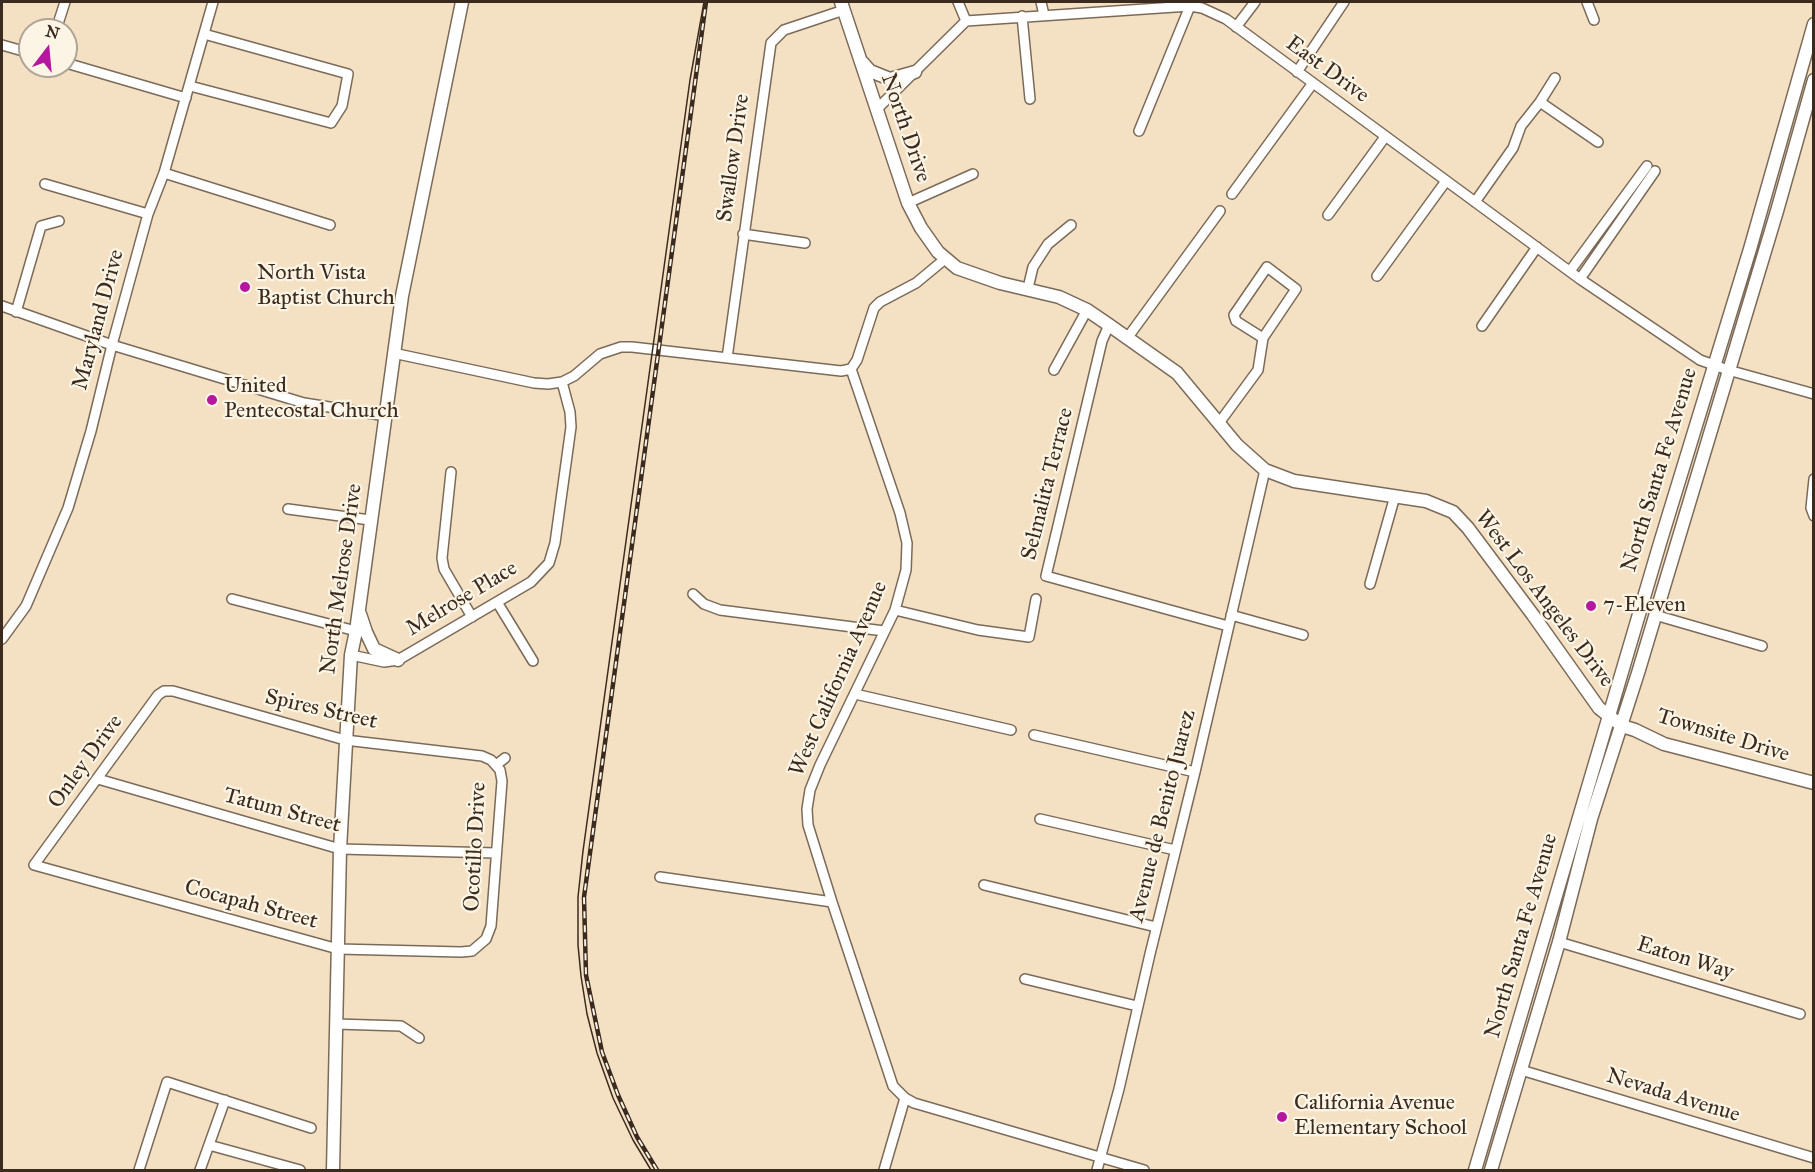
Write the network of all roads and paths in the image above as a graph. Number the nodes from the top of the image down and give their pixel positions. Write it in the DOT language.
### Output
graph roads {
  1 [pos="65,2"];
  2 [pos="213,2"];
  3 [pos="462,2"];
  4 [pos="958,2"];
  5 [pos="1041,2"];
  6 [pos="1255,2"];
  7 [pos="1344,2"];
  8 [pos="1587,2"];
  9 [pos="842,6"];
  10 [pos="1121,6"];
  11 [pos="1190,6"];
  12 [pos="1044,15"];
  13 [pos="1022,16"];
  14 [pos="60,18"];
  15 [pos="1594,20"];
  16 [pos="966,21"];
  17 [pos="1814,24"];
  18 [pos="1236,27"];
  19 [pos="204,34"];
  20 [pos="2,45"];
  21 [pos="18,50"];
  22 [pos="860,60"];
  23 [pos="78,66"];
  24 [pos="915,72"];
  25 [pos="1297,72"];
  26 [pos="1555,78"];
  27 [pos="1814,80"];
  28 [pos="1313,83"];
  29 [pos="190,86"];
  30 [pos="186,98"];
  31 [pos="1030,99"];
  32 [pos="1540,102"];
  33 [pos="876,110"];
  34 [pos="1139,131"];
  35 [pos="1385,137"];
  36 [pos="1598,142"];
  37 [pos="1647,166"];
  38 [pos="1655,171"];
  39 [pos="164,173"];
  40 [pos="973,174"];
  41 [pos="1446,181"];
  42 [pos="45,184"];
  43 [pos="1232,194"];
  44 [pos="1475,202"];
  45 [pos="908,203"];
  46 [pos="1220,211"];
  47 [pos="148,214"];
  48 [pos="1328,215"];
  49 [pos="59,221"];
  50 [pos="330,225"];
  51 [pos="1071,225"];
  52 [pos="743,234"];
  53 [pos="805,243"];
  54 [pos="1537,247"];
  55 [pos="945,259"];
  56 [pos="1570,271"];
  57 [pos="1377,276"];
  58 [pos="1580,279"];
  59 [pos="1028,288"];
  60 [pos="2,306"];
  61 [pos="1087,310"];
  62 [pos="16,312"];
  63 [pos="1109,325"];
  64 [pos="1482,326"];
  65 [pos="1128,337"];
  66 [pos="1263,338"];
  67 [pos="112,345"];
  68 [pos="393,353"];
  69 [pos="727,358"];
  70 [pos="1714,364"];
  71 [pos="851,369"];
  72 [pos="1054,370"];
  73 [pos="1728,370"];
  74 [pos="562,382"];
  75 [pos="1814,394"];
  76 [pos="386,416"];
  77 [pos="1219,423"];
  78 [pos="1265,470"];
  79 [pos="451,472"];
  80 [pos="1814,479"];
  81 [pos="1395,496"];
  82 [pos="288,509"];
  83 [pos="1814,516"];
  84 [pos="370,520"];
  85 [pos="1370,584"];
  86 [pos="693,594"];
  87 [pos="232,599"];
  88 [pos="1036,599"];
  89 [pos="497,602"];
  90 [pos="359,608"];
  91 [pos="895,610"];
  92 [pos="1655,615"];
  93 [pos="472,617"];
  94 [pos="1230,620"];
  95 [pos="2,622"];
  96 [pos="12,627"];
  97 [pos="356,631"];
  98 [pos="884,631"];
  99 [pos="1303,635"];
  100 [pos="2,639"];
  101 [pos="1762,646"];
  102 [pos="351,655"];
  103 [pos="398,660"];
  104 [pos="533,662"];
  105 [pos="173,691"];
  106 [pos="855,694"];
  107 [pos="1609,716"];
  108 [pos="1622,726"];
  109 [pos="1011,730"];
  110 [pos="1034,735"];
  111 [pos="345,740"];
  112 [pos="505,758"];
  113 [pos="496,765"];
  114 [pos="1195,772"];
  115 [pos="98,779"];
  116 [pos="1814,783"];
  117 [pos="1040,819"];
  118 [pos="340,849"];
  119 [pos="1175,850"];
  120 [pos="496,853"];
  121 [pos="34,865"];
  122 [pos="660,877"];
  123 [pos="984,885"];
  124 [pos="832,902"];
  125 [pos="1156,927"];
  126 [pos="1559,942"];
  127 [pos="338,949"];
  128 [pos="461,951"];
  129 [pos="1025,979"];
  130 [pos="1137,1006"];
  131 [pos="1800,1014"];
  132 [pos="336,1024"];
  133 [pos="419,1038"];
  134 [pos="1521,1070"];
  135 [pos="904,1098"];
  136 [pos="225,1100"];
  137 [pos="1490,1120"];
  138 [pos="311,1128"];
  139 [pos="209,1145"];
  140 [pos="1101,1158"];
  141 [pos="1814,1158"];
  142 [pos="139,1170"];
  143 [pos="200,1170"];
  144 [pos="300,1170"];
  145 [pos="333,1170"];
  146 [pos="884,1170"];
  147 [pos="1097,1170"];
  148 [pos="1144,1170"];
  149 [pos="1475,1170"];
  150 [pos="1489,1170"];
  1 -- 14 [label="street"];
  2 -- 19 [label="street, Maryland Drive"];
  3 -- 68 [label="main road, North Melrose Drive"];
  4 -- 16 [label="street"];
  5 -- 12 [label="street"];
  6 -- 18 [label="street"];
  7 -- 25 [label="street"];
  8 -- 15 [label="street"];
  9 -- 22 [label="main road, North Drive"];
  9 -- 52 [label="street, Swallow Drive"];
  10 -- 11 [label="street, East Drive"];
  10 -- 12 [label="street, East Drive"];
  11 -- 18 [label="street, East Drive"];
  11 -- 34 [label="street"];
  12 -- 13 [label="street, East Drive"];
  13 -- 16 [label="street, East Drive"];
  13 -- 31 [label="street"];
  16 -- 24 [label="street"];
  17 -- 70 [label="main road, North Santa Fe Avenue"];
  18 -- 25 [label="street, East Drive"];
  19 -- 29 [label="street, Maryland Drive"];
  19 -- 29 [label="street"];
  20 -- 21 [label="street"];
  22 -- 24 [label="main road"];
  22 -- 33 [label="main road, North Drive"];
  23 -- 30 [label="street"];
  24 -- 33 [label="street"];
  25 -- 28 [label="street, East Drive"];
  26 -- 32 [label="street"];
  27 -- 73 [label="main road, North Santa Fe Avenue"];
  28 -- 35 [label="street, East Drive"];
  28 -- 43 [label="street"];
  29 -- 30 [label="street, Maryland Drive"];
  30 -- 39 [label="street, Maryland Drive"];
  32 -- 36 [label="street"];
  32 -- 44 [label="street"];
  33 -- 45 [label="main road, North Drive"];
  35 -- 41 [label="street, East Drive"];
  35 -- 48 [label="street"];
  37 -- 56 [label="street"];
  38 -- 58 [label="street"];
  39 -- 47 [label="street, Maryland Drive"];
  39 -- 50 [label="street"];
  40 -- 45 [label="street"];
  41 -- 44 [label="street, East Drive"];
  41 -- 57 [label="street"];
  42 -- 47 [label="street"];
  44 -- 54 [label="street, East Drive"];
  45 -- 55 [label="main road, North Drive"];
  46 -- 65 [label="street"];
  47 -- 67 [label="street, Maryland Drive"];
  49 -- 62 [label="street"];
  51 -- 59 [label="street"];
  52 -- 53 [label="street"];
  52 -- 69 [label="street, Swallow Drive"];
  54 -- 56 [label="street, East Drive"];
  54 -- 64 [label="street"];
  55 -- 59 [label="main road, West Los Angeles Drive"];
  55 -- 71 [label="street"];
  56 -- 58 [label="street, East Drive"];
  58 -- 70 [label="street, East Drive"];
  59 -- 61 [label="main road, West Los Angeles Drive"];
  60 -- 62 [label="street"];
  61 -- 63 [label="main road, West Los Angeles Drive"];
  61 -- 72 [label="street"];
  62 -- 67 [label="street"];
  63 -- 65 [label="main road, West Los Angeles Drive"];
  63 -- 94 [label="street, Selmalita Terrace"];
  65 -- 77 [label="main road, West Los Angeles Drive"];
  66 -- 66 [label="street"];
  66 -- 77 [label="street"];
  67 -- 76 [label="street"];
  67 -- 96 [label="street, Maryland Drive"];
  68 -- 74 [label="street"];
  68 -- 76 [label="main road, North Melrose Drive"];
  69 -- 71 [label="street"];
  69 -- 74 [label="street"];
  70 -- 73 [label="street, East Drive"];
  70 -- 107 [label="main road, North Santa Fe Avenue"];
  71 -- 91 [label="street, West California Avenue"];
  73 -- 75 [label="street, East Drive"];
  73 -- 92 [label="main road, North Santa Fe Avenue"];
  74 -- 89 [label="street, Melrose Place"];
  76 -- 84 [label="main road, North Melrose Drive"];
  77 -- 78 [label="main road, West Los Angeles Drive"];
  78 -- 81 [label="main road, West Los Angeles Drive"];
  78 -- 94 [label="street, Avenue de Benito Juarez"];
  79 -- 93 [label="street"];
  80 -- 83 [label="street"];
  81 -- 85 [label="street"];
  81 -- 107 [label="main road, West Los Angeles Drive"];
  82 -- 84 [label="street"];
  84 -- 90 [label="main road, North Melrose Drive"];
  86 -- 98 [label="street"];
  87 -- 97 [label="street"];
  88 -- 91 [label="street"];
  89 -- 93 [label="street, Melrose Place"];
  89 -- 104 [label="street"];
  90 -- 97 [label="main road, North Melrose Drive"];
  90 -- 103 [label="main road"];
  91 -- 98 [label="street, West California Avenue"];
  92 -- 101 [label="street"];
  92 -- 108 [label="main road, North Santa Fe Avenue"];
  93 -- 103 [label="street, Melrose Place"];
  94 -- 99 [label="street"];
  94 -- 114 [label="street, Avenue de Benito Juarez"];
  95 -- 96 [label="street"];
  96 -- 100 [label="street, Maryland Drive"];
  97 -- 102 [label="main road, North Melrose Drive"];
  98 -- 106 [label="street, West California Avenue"];
  102 -- 103 [label="street, Melrose Place"];
  102 -- 111 [label="main road, North Melrose Drive"];
  105 -- 111 [label="street, Spires Street"];
  105 -- 115 [label="street, Onley Drive"];
  106 -- 109 [label="street"];
  106 -- 124 [label="street, West California Avenue"];
  107 -- 108 [label="main road, West Los Angeles Drive"];
  107 -- 137 [label="main road, North Santa Fe Avenue"];
  108 -- 116 [label="main road, Townsite Drive"];
  108 -- 126 [label="main road, North Santa Fe Avenue"];
  110 -- 114 [label="street"];
  111 -- 113 [label="street, Spires Street"];
  111 -- 118 [label="main road, North Melrose Drive"];
  112 -- 113 [label="street"];
  113 -- 120 [label="street, Ocotillo Drive"];
  114 -- 119 [label="street, Avenue de Benito Juarez"];
  115 -- 118 [label="street, Tatum Street"];
  115 -- 121 [label="street, Onley Drive"];
  117 -- 119 [label="street"];
  118 -- 120 [label="street, Tatum Street"];
  118 -- 127 [label="main road, North Melrose Drive"];
  119 -- 125 [label="street, Avenue de Benito Juarez"];
  120 -- 128 [label="street, Ocotillo Drive"];
  121 -- 127 [label="street, Cocapah Street"];
  122 -- 124 [label="street"];
  123 -- 125 [label="street"];
  124 -- 135 [label="street, West California Avenue"];
  125 -- 130 [label="street, Avenue de Benito Juarez"];
  126 -- 131 [label="street, Eaton Way"];
  126 -- 134 [label="main road, North Santa Fe Avenue"];
  127 -- 128 [label="street, Cocapah Street"];
  127 -- 132 [label="main road, North Melrose Drive"];
  129 -- 130 [label="street"];
  130 -- 140 [label="street, Avenue de Benito Juarez"];
  132 -- 133 [label="street"];
  132 -- 145 [label="main road, North Melrose Drive"];
  134 -- 141 [label="street, Nevada Avenue"];
  134 -- 150 [label="main road, North Santa Fe Avenue"];
  135 -- 140 [label="street"];
  135 -- 146 [label="street"];
  136 -- 138 [label="street"];
  136 -- 139 [label="street"];
  136 -- 142 [label="street"];
  137 -- 149 [label="main road, North Santa Fe Avenue"];
  137 -- 150 [label="main road"];
  139 -- 143 [label="street"];
  139 -- 144 [label="street"];
  140 -- 147 [label="street, Avenue de Benito Juarez"];
  140 -- 148 [label="street"];
}
